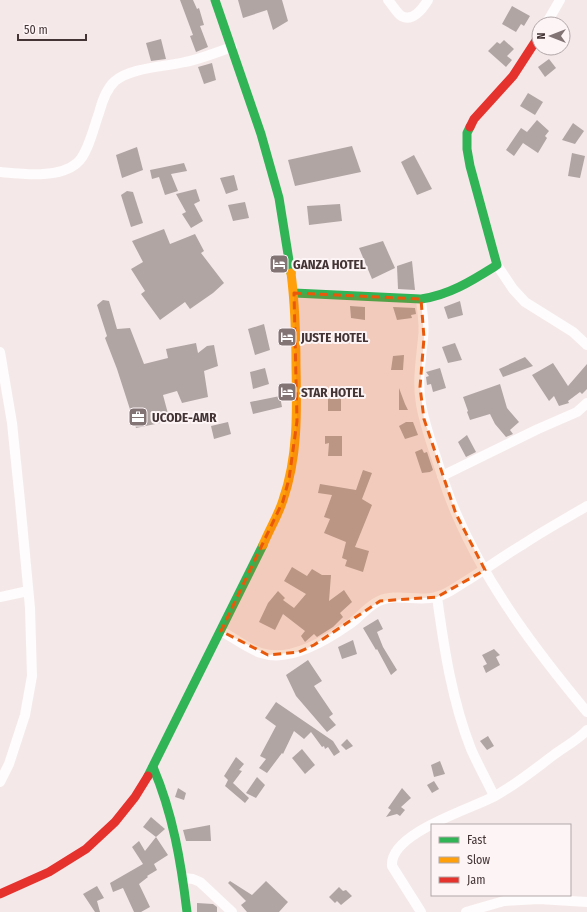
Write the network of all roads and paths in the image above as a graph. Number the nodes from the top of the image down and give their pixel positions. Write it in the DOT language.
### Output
graph roads {
  1 [pos="215,0"];
  2 [pos="388,0"];
  3 [pos="428,0"];
  4 [pos="556,1"];
  5 [pos="549,16"];
  6 [pos="232,47"];
  7 [pos="531,48"];
  8 [pos="0,172"];
  9 [pos="497,265"];
  10 [pos="294,293"];
  11 [pos="421,299"];
  12 [pos="587,345"];
  13 [pos="0,352"];
  14 [pos="587,403"];
  15 [pos="442,476"];
  16 [pos="587,506"];
  17 [pos="485,570"];
  18 [pos="28,590"];
  19 [pos="0,596"];
  20 [pos="437,597"];
  21 [pos="221,631"];
  22 [pos="587,712"];
  23 [pos="587,730"];
  24 [pos="153,767"];
  25 [pos="0,782"];
  26 [pos="494,796"];
  27 [pos="183,878"];
  28 [pos="0,894"];
  29 [pos="587,902"];
  30 [pos="187,912"];
  31 [pos="232,912"];
  32 [pos="421,912"];
  33 [pos="466,912"];
  1 -- 6 [label="main road"];
  2 -- 3 [label="street"];
  4 -- 5 [label="street"];
  6 -- 8 [label="street"];
  6 -- 10 [label="main road"];
  7 -- 9 [label="main road"];
  9 -- 11 [label="main road"];
  9 -- 12 [label="street"];
  10 -- 11 [label="main road"];
  10 -- 21 [label="main road"];
  11 -- 15 [label="street"];
  13 -- 18 [label="street"];
  14 -- 15 [label="street"];
  15 -- 17 [label="street"];
  16 -- 17 [label="street"];
  17 -- 20 [label="street"];
  17 -- 22 [label="street"];
  18 -- 19 [label="street"];
  18 -- 25 [label="street"];
  20 -- 21 [label="street"];
  20 -- 26 [label="street"];
  21 -- 24 [label="main road"];
  23 -- 26 [label="street"];
  24 -- 27 [label="main road"];
  24 -- 28 [label="main road"];
  26 -- 32 [label="street"];
  27 -- 30 [label="main road"];
  27 -- 31 [label="street"];
  29 -- 33 [label="street"];
}
